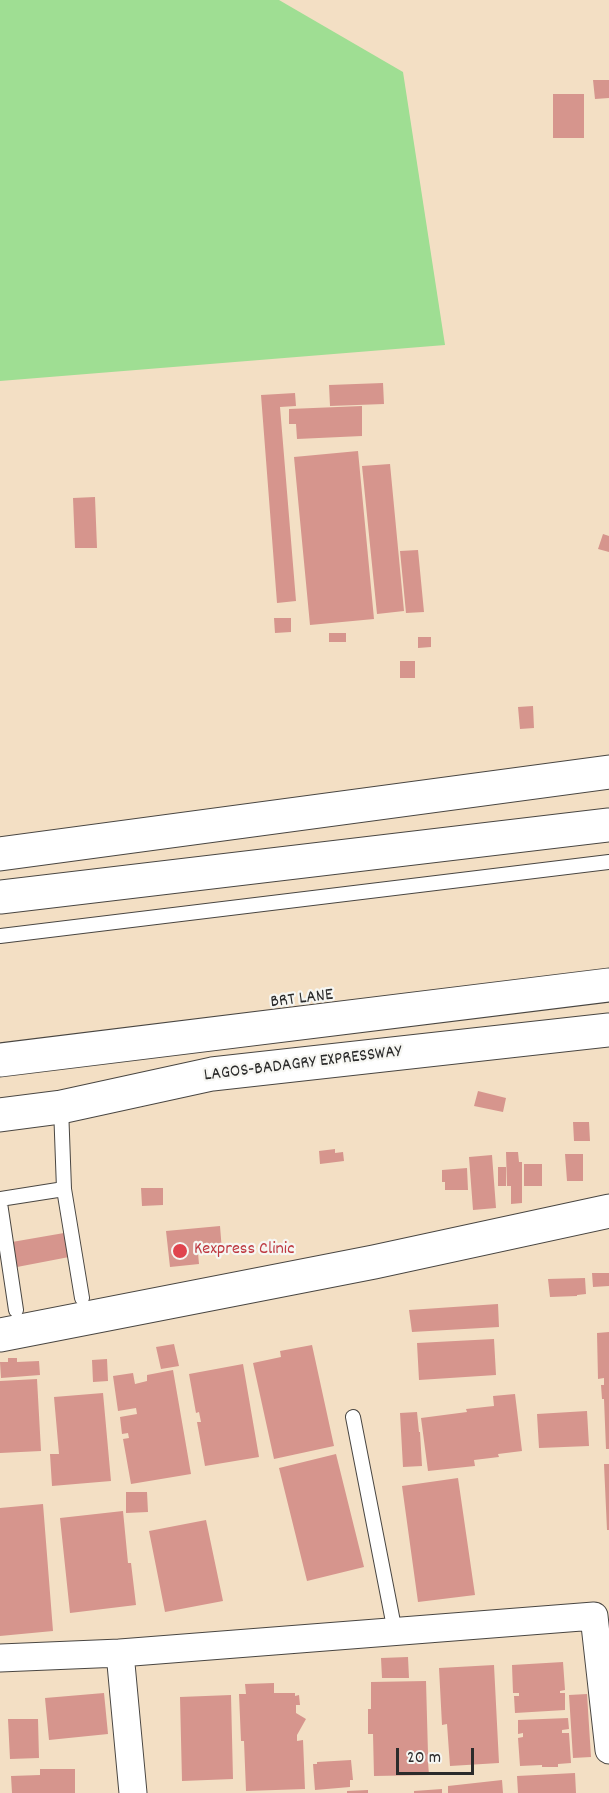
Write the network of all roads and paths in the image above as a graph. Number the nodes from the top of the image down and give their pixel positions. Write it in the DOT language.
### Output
graph roads {
  1 [pos="609,772"];
  2 [pos="605,825"];
  3 [pos="0,854"];
  4 [pos="609,862"];
  5 [pos="0,897"];
  6 [pos="0,936"];
  7 [pos="609,980"];
  8 [pos="609,985"];
  9 [pos="609,1030"];
  10 [pos="0,1055"];
  11 [pos="0,1060"];
  12 [pos="61,1107"];
  13 [pos="0,1115"];
  14 [pos="64,1189"];
  15 [pos="609,1194"];
  16 [pos="0,1201"];
  17 [pos="609,1211"];
  18 [pos="82,1298"];
  19 [pos="5,1320"];
  20 [pos="353,1417"];
  21 [pos="601,1615"];
  22 [pos="395,1632"];
  23 [pos="120,1653"];
  24 [pos="0,1658"];
  25 [pos="609,1750"];
  26 [pos="133,1793"];
  1 -- 3 [label="main road"];
  2 -- 5 [label="main road"];
  4 -- 6 [label="lane"];
  7 -- 10 [label="lane, BRT LANE"];
  8 -- 11 [label="main road"];
  9 -- 12 [label="main road, LAGOS-BADAGRY EXPRESSWAY"];
  12 -- 13 [label="main road, LAGOS-BADAGRY EXPRESSWAY"];
  12 -- 14 [label="lane"];
  14 -- 16 [label="lane"];
  14 -- 18 [label="lane"];
  15 -- 18 [label="main road"];
  16 -- 19 [label="lane"];
  17 -- 19 [label="main road"];
  18 -- 19 [label="main road"];
  20 -- 22 [label="lane"];
  21 -- 22 [label="street"];
  21 -- 25 [label="street"];
  22 -- 23 [label="street"];
  23 -- 24 [label="street"];
  23 -- 26 [label="street"];
}
